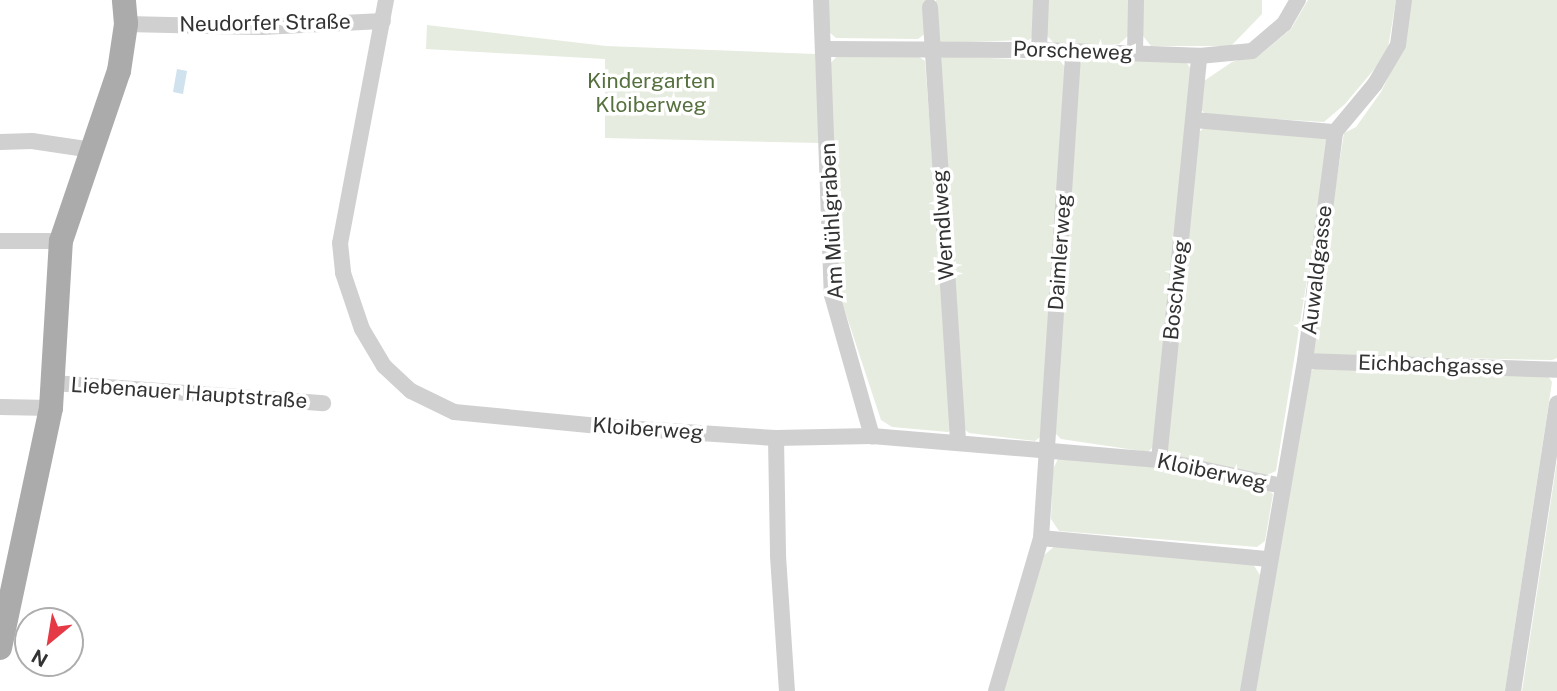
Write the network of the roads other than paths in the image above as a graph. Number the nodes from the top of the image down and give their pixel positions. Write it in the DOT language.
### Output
graph roads {
  1 [pos="386,0"];
  2 [pos="821,0"];
  3 [pos="1041,0"];
  4 [pos="1136,0"];
  5 [pos="1298,0"];
  6 [pos="1404,0"];
  7 [pos="930,7"];
  8 [pos="125,12"];
  9 [pos="383,21"];
  10 [pos="824,48"];
  11 [pos="930,48"];
  12 [pos="1040,50"];
  13 [pos="1073,53"];
  14 [pos="1135,53"];
  15 [pos="1199,56"];
  16 [pos="1194,120"];
  17 [pos="1335,132"];
  18 [pos="0,142"];
  19 [pos="92,150"];
  20 [pos="0,241"];
  21 [pos="61,241"];
  22 [pos="1305,361"];
  23 [pos="1557,370"];
  24 [pos="54,383"];
  25 [pos="323,403"];
  26 [pos="1557,403"];
  27 [pos="0,407"];
  28 [pos="51,408"];
  29 [pos="872,436"];
  30 [pos="776,438"];
  31 [pos="958,443"];
  32 [pos="1046,450"];
  33 [pos="1159,460"];
  34 [pos="1282,486"];
  35 [pos="1041,538"];
  36 [pos="1269,559"];
  37 [pos="1,636"];
  38 [pos="787,691"];
  39 [pos="996,691"];
  40 [pos="1248,691"];
  41 [pos="1513,691"];
  1 -- 9 [label="street"];
  2 -- 10 [label="street, Am Mühlgraben"];
  3 -- 12 [label="street"];
  4 -- 14 [label="street"];
  5 -- 15 [label="street, Porscheweg"];
  6 -- 17 [label="street"];
  7 -- 11 [label="street, Werndlweg"];
  8 -- 9 [label="street, Neudorfer Straße"];
  8 -- 19 [label="main road, Liebenauer Hauptstraße"];
  9 -- 30 [label="street, Kloiberweg"];
  10 -- 11 [label="street, Porscheweg"];
  10 -- 29 [label="street, Am Mühlgraben"];
  11 -- 12 [label="street, Porscheweg"];
  11 -- 31 [label="street, Werndlweg"];
  12 -- 13 [label="street, Porscheweg"];
  13 -- 14 [label="street, Porscheweg"];
  13 -- 32 [label="street, Daimlerweg"];
  14 -- 15 [label="street, Porscheweg"];
  15 -- 16 [label="street, Boschweg"];
  16 -- 17 [label="street"];
  16 -- 33 [label="street, Boschweg"];
  17 -- 22 [label="street, Auwaldgasse"];
  18 -- 19 [label="street"];
  19 -- 21 [label="main road, Liebenauer Hauptstraße"];
  20 -- 21 [label="street"];
  21 -- 24 [label="main road, Liebenauer Hauptstraße"];
  22 -- 23 [label="street, Eichbachgasse"];
  22 -- 34 [label="street, Auwaldgasse"];
  24 -- 25 [label="street, Liebenauer Hauptstraße"];
  24 -- 28 [label="main road, Liebenauer Hauptstraße"];
  26 -- 41 [label="street"];
  27 -- 28 [label="street"];
  28 -- 37 [label="main road, Liebenauer Hauptstraße"];
  29 -- 30 [label="street, Kloiberweg"];
  29 -- 31 [label="street, Kloiberweg"];
  30 -- 38 [label="street"];
  31 -- 32 [label="street, Kloiberweg"];
  32 -- 33 [label="street, Kloiberweg"];
  32 -- 35 [label="street"];
  33 -- 34 [label="street, Kloiberweg"];
  34 -- 36 [label="street, Auwaldgasse"];
  35 -- 36 [label="street"];
  35 -- 39 [label="street"];
  36 -- 40 [label="street, Auwaldgasse"];
}
